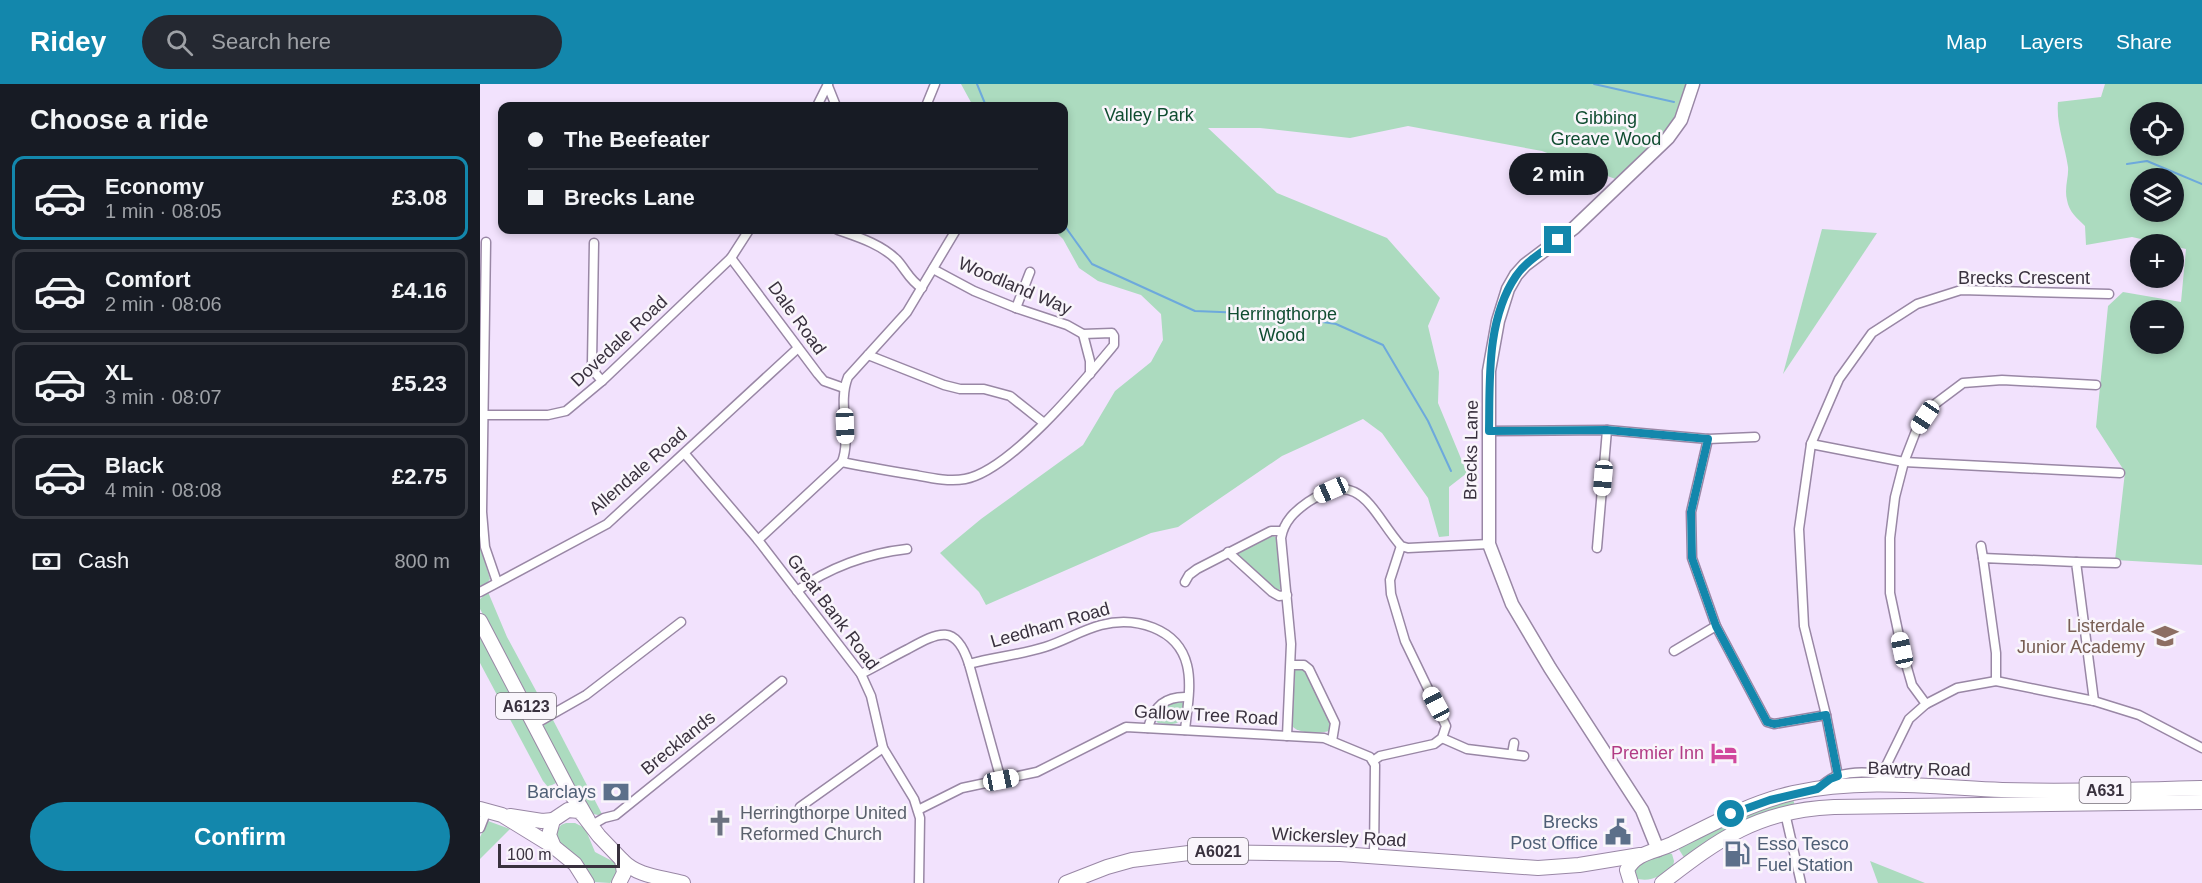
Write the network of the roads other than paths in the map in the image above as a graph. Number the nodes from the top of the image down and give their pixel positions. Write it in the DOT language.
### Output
graph roads {
  1 [pos="935,84"];
  2 [pos="1693,84"];
  3 [pos="828,85"];
  4 [pos="819,102"];
  5 [pos="834,102"];
  6 [pos="928,102"];
  7 [pos="746,234"];
  8 [pos="850,234"];
  9 [pos="954,234"];
  10 [pos="486,242"];
  11 [pos="594,243"];
  12 [pos="731,258"];
  13 [pos="933,269"];
  14 [pos="1030,272"];
  15 [pos="922,288"];
  16 [pos="2109,294"];
  17 [pos="1016,308"];
  18 [pos="1083,334"];
  19 [pos="798,348"];
  20 [pos="868,355"];
  21 [pos="1090,374"];
  22 [pos="602,381"];
  23 [pos="2096,385"];
  24 [pos="844,388"];
  25 [pos="482,415"];
  26 [pos="1044,423"];
  27 [pos="1607,430"];
  28 [pos="1489,431"];
  29 [pos="1755,437"];
  30 [pos="1708,439"];
  31 [pos="1811,444"];
  32 [pos="685,454"];
  33 [pos="842,462"];
  34 [pos="1904,462"];
  35 [pos="2120,473"];
  36 [pos="1282,531"];
  37 [pos="758,540"];
  38 [pos="1489,544"];
  39 [pos="1401,546"];
  40 [pos="1981,546"];
  41 [pos="1597,548"];
  42 [pos="907,549"];
  43 [pos="1228,552"];
  44 [pos="1983,558"];
  45 [pos="2076,562"];
  46 [pos="2116,563"];
  47 [pos="496,582"];
  48 [pos="1185,582"];
  49 [pos="797,591"];
  50 [pos="480,592"];
  51 [pos="1287,595"];
  52 [pos="480,621"];
  53 [pos="681,622"];
  54 [pos="1716,626"];
  55 [pos="1674,651"];
  56 [pos="969,664"];
  57 [pos="1292,664"];
  58 [pos="861,674"];
  59 [pos="782,681"];
  60 [pos="1996,681"];
  61 [pos="1188,697"];
  62 [pos="2094,701"];
  63 [pos="1926,704"];
  64 [pos="1826,715"];
  65 [pos="535,724"];
  66 [pos="1148,728"];
  67 [pos="1185,730"];
  68 [pos="1287,736"];
  69 [pos="1442,738"];
  70 [pos="1332,741"];
  71 [pos="1514,742"];
  72 [pos="883,748"];
  73 [pos="2202,748"];
  74 [pos="1512,754"];
  75 [pos="1524,756"];
  76 [pos="1373,760"];
  77 [pos="1882,774"];
  78 [pos="1838,776"];
  79 [pos="1001,780"];
  80 [pos="1898,786"];
  81 [pos="1817,789"];
  82 [pos="2201,791"];
  83 [pos="570,793"];
  84 [pos="1903,806"];
  85 [pos="800,807"];
  86 [pos="483,809"];
  87 [pos="918,810"];
  88 [pos="1785,813"];
  89 [pos="502,815"];
  90 [pos="557,816"];
  91 [pos="590,822"];
  92 [pos="480,828"];
  93 [pos="554,846"];
  94 [pos="1664,848"];
  95 [pos="1642,855"];
  96 [pos="1374,856"];
  97 [pos="622,860"];
  98 [pos="1579,865"];
  99 [pos="1684,866"];
  100 [pos="642,873"];
  101 [pos="1628,880"];
  102 [pos="587,883"];
  103 [pos="620,883"];
  104 [pos="683,883"];
  105 [pos="919,883"];
  106 [pos="1066,883"];
  107 [pos="1662,883"];
  108 [pos="1801,883"];
  1 -- 6 [label="street"];
  2 -- 28 [label="street, Brecks Lane"];
  3 -- 4 [label="street"];
  3 -- 5 [label="street"];
  7 -- 12 [label="street, Dovedale Road"];
  8 -- 15 [label="street"];
  9 -- 13 [label="street"];
  10 -- 25 [label="street"];
  11 -- 22 [label="street"];
  12 -- 19 [label="street, Dale Road"];
  12 -- 22 [label="street, Dovedale Road"];
  13 -- 15 [label="street"];
  13 -- 17 [label="street, Woodland Way"];
  14 -- 17 [label="street"];
  15 -- 20 [label="street"];
  16 -- 31 [label="street, Brecks Crescent"];
  17 -- 18 [label="street, Woodland Way"];
  18 -- 21 [label="street, Woodland Way"];
  18 -- 21 [label="street, Woodland Way"];
  19 -- 24 [label="street, Dale Road"];
  19 -- 32 [label="street, Allendale Road"];
  20 -- 24 [label="street"];
  20 -- 26 [label="street"];
  21 -- 26 [label="street, Woodland Way"];
  22 -- 25 [label="street, Dovedale Road"];
  23 -- 34 [label="street"];
  24 -- 33 [label="street"];
  25 -- 47 [label="street"];
  26 -- 33 [label="street, Woodland Way"];
  27 -- 28 [label="street"];
  27 -- 30 [label="street"];
  27 -- 41 [label="street"];
  28 -- 38 [label="street, Brecks Lane"];
  29 -- 30 [label="street"];
  30 -- 54 [label="street"];
  31 -- 34 [label="street"];
  31 -- 64 [label="street, Brecks Crescent"];
  32 -- 37 [label="street, Great Bank Road"];
  32 -- 47 [label="street, Allendale Road"];
  33 -- 37 [label="street"];
  34 -- 35 [label="street"];
  34 -- 63 [label="street"];
  36 -- 39 [label="street"];
  36 -- 43 [label="street"];
  36 -- 51 [label="street"];
  37 -- 49 [label="street, Great Bank Road"];
  38 -- 39 [label="street"];
  38 -- 94 [label="street, Brecks Lane"];
  39 -- 69 [label="street"];
  40 -- 44 [label="street"];
  42 -- 49 [label="street"];
  43 -- 48 [label="street"];
  43 -- 51 [label="street"];
  44 -- 45 [label="street"];
  44 -- 60 [label="street"];
  45 -- 46 [label="street"];
  45 -- 62 [label="street"];
  47 -- 50 [label="street, Allendale Road"];
  49 -- 58 [label="street, Great Bank Road"];
  51 -- 57 [label="street"];
  52 -- 65 [label="main road, A6123"];
  53 -- 65 [label="street"];
  54 -- 55 [label="street"];
  54 -- 64 [label="street"];
  56 -- 58 [label="street"];
  56 -- 61 [label="street, Leedham Road"];
  56 -- 79 [label="street"];
  57 -- 68 [label="street"];
  57 -- 70 [label="street"];
  58 -- 72 [label="street, Great Bank Road"];
  59 -- 91 [label="street, Brecklands"];
  60 -- 62 [label="street"];
  60 -- 63 [label="street"];
  61 -- 66 [label="street"];
  61 -- 67 [label="street, Leedham Road"];
  62 -- 73 [label="street"];
  63 -- 77 [label="street"];
  64 -- 78 [label="street, Brecks Crescent"];
  65 -- 83 [label="main road, A6123"];
  66 -- 67 [label="street, Gallow Tree Road"];
  66 -- 79 [label="street, Gallow Tree Road"];
  67 -- 68 [label="street, Gallow Tree Road"];
  68 -- 70 [label="street, Gallow Tree Road"];
  69 -- 74 [label="street"];
  69 -- 76 [label="street"];
  70 -- 76 [label="street, Gallow Tree Road"];
  71 -- 74 [label="street"];
  72 -- 85 [label="street"];
  72 -- 87 [label="street, Great Bank Road"];
  74 -- 75 [label="street"];
  76 -- 96 [label="street"];
  77 -- 78 [label="street"];
  77 -- 80 [label="street"];
  78 -- 81 [label="street"];
  79 -- 87 [label="street, Gallow Tree Road"];
  80 -- 81 [label="main road, Bawtry Road / A631"];
  80 -- 82 [label="main road, Bawtry Road / A631"];
  80 -- 84 [label="main road"];
  81 -- 94 [label="main road, Bawtry Road / A631"];
  82 -- 84 [label="main road, Bawtry Road / A631"];
  83 -- 90 [label="main road"];
  83 -- 91 [label="main road, A6123"];
  84 -- 88 [label="main road, Bawtry Road / A631"];
  86 -- 89 [label="main road"];
  86 -- 92 [label="street"];
  87 -- 105 [label="street, Great Bank Road"];
  88 -- 99 [label="main road, Bawtry Road / A631"];
  88 -- 108 [label="street"];
  89 -- 90 [label="main road"];
  89 -- 93 [label="main road"];
  90 -- 91 [label="main road"];
  90 -- 93 [label="main road"];
  91 -- 97 [label="main road"];
  93 -- 102 [label="main road"];
  94 -- 95 [label="main road, Bawtry Road / A631"];
  94 -- 99 [label="main road"];
  95 -- 98 [label="main road, Wickersley Road / A6021"];
  95 -- 101 [label="main road"];
  96 -- 98 [label="main road, Wickersley Road / A6021"];
  96 -- 106 [label="main road, Wickersley Road / A6021"];
  97 -- 100 [label="main road"];
  97 -- 103 [label="main road"];
  98 -- 101 [label="main road, Wickersley Road / A6021"];
  99 -- 107 [label="main road, Bawtry Road / A631"];
  100 -- 103 [label="main road"];
  100 -- 104 [label="main road"];
}
